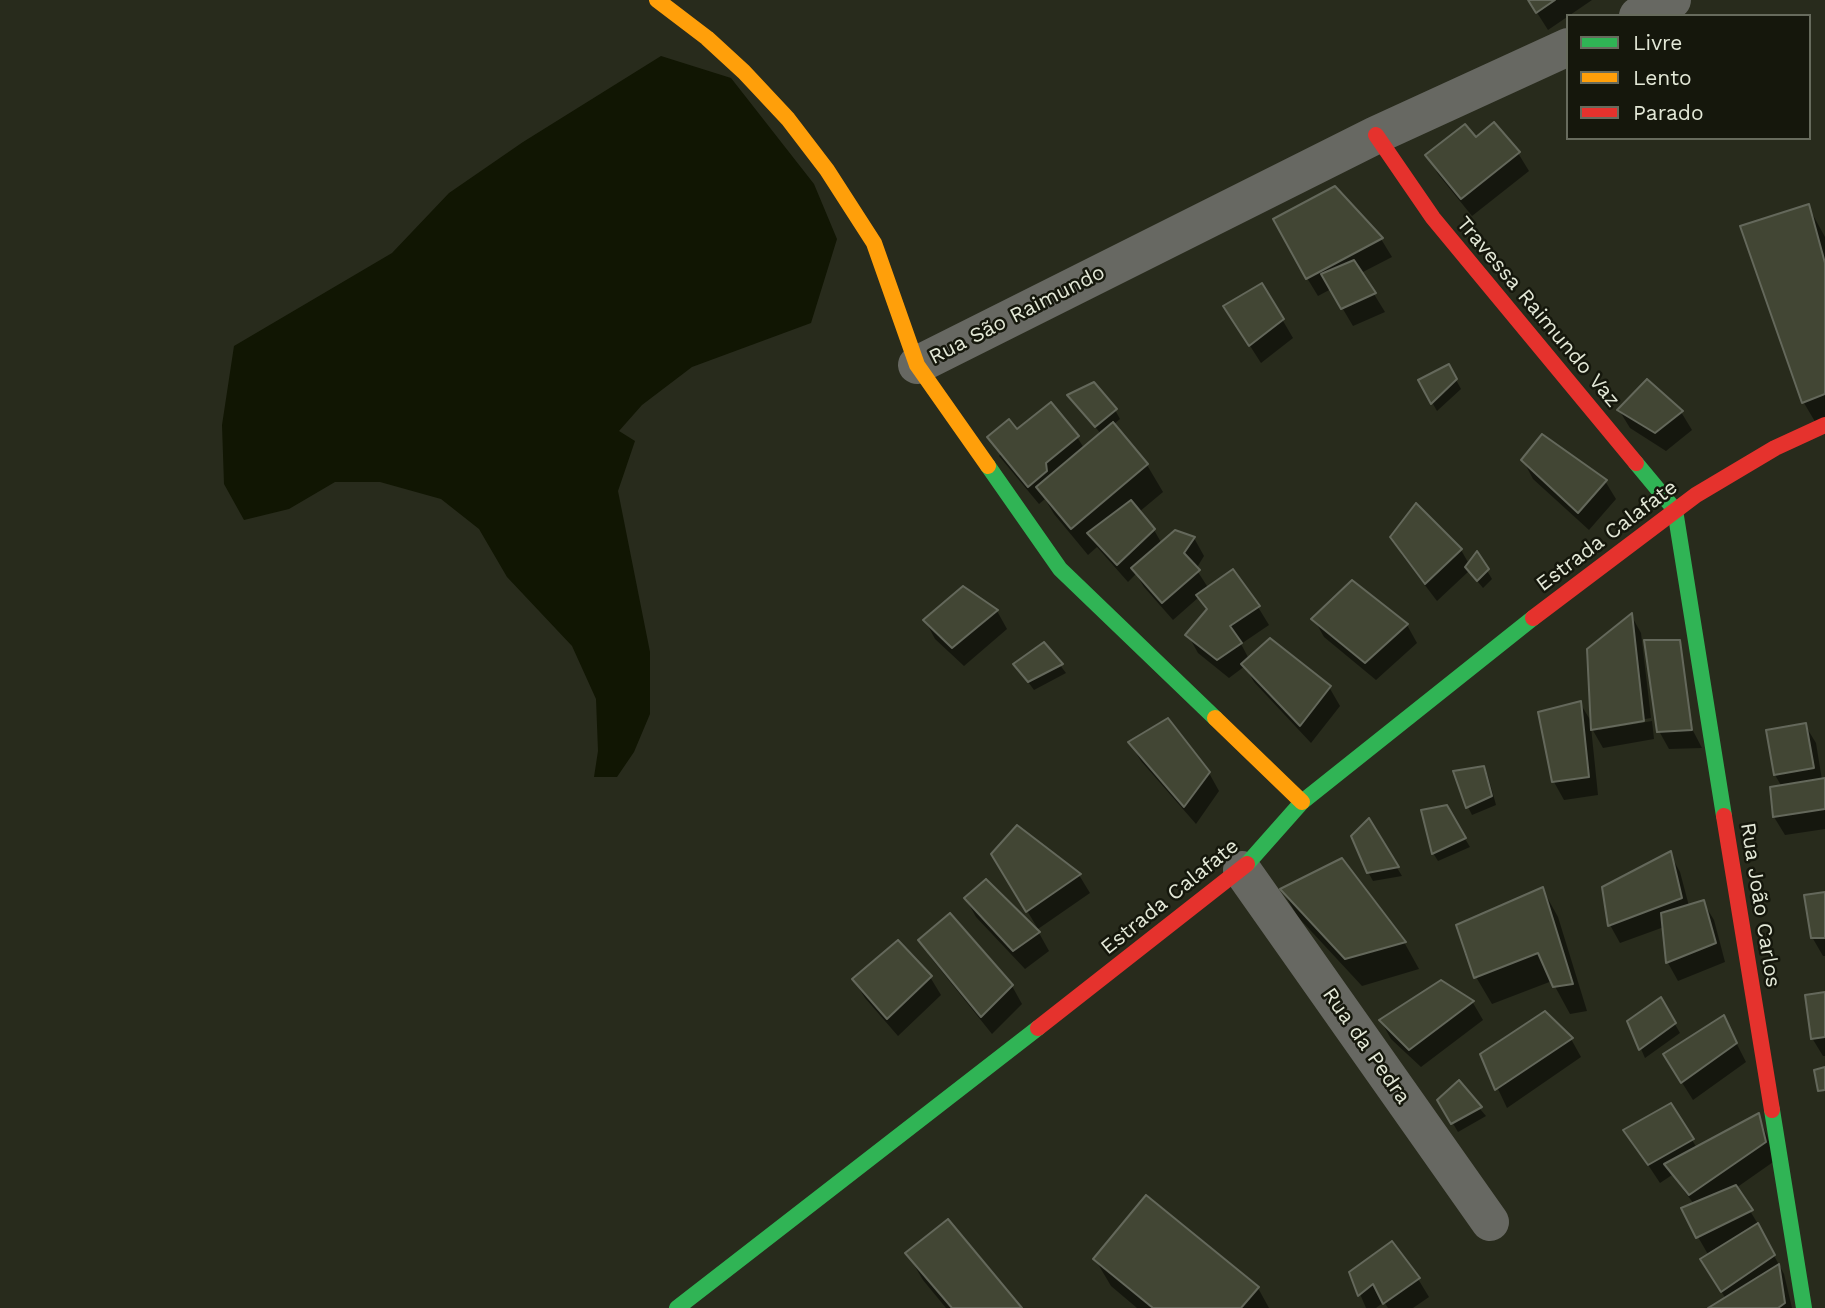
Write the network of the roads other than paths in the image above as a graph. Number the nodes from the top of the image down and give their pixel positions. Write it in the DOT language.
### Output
graph roads {
  1 [pos="657,0"];
  2 [pos="1672,0"];
  3 [pos="1642,14"];
  4 [pos="1566,48"];
  5 [pos="1376,135"];
  6 [pos="917,365"];
  7 [pos="1825,425"];
  8 [pos="1675,510"];
  9 [pos="1302,802"];
  10 [pos="1242,870"];
  11 [pos="1490,1222"];
  12 [pos="677,1308"];
  13 [pos="1804,1308"];
  1 -- 6 [label="street"];
  2 -- 3 [label="street"];
  4 -- 5 [label="street, Rua São Raimundo"];
  5 -- 6 [label="street, Rua São Raimundo"];
  5 -- 8 [label="street, Travessa Raimundo Vaz"];
  6 -- 9 [label="street, Rua São Raimundo"];
  7 -- 8 [label="street, Estrada Calafate"];
  8 -- 9 [label="street, Estrada Calafate"];
  8 -- 13 [label="street, Rua João Carlos"];
  9 -- 10 [label="street, Estrada Calafate"];
  10 -- 11 [label="street, Rua da Pedra"];
  10 -- 12 [label="street, Estrada Calafate"];
}
